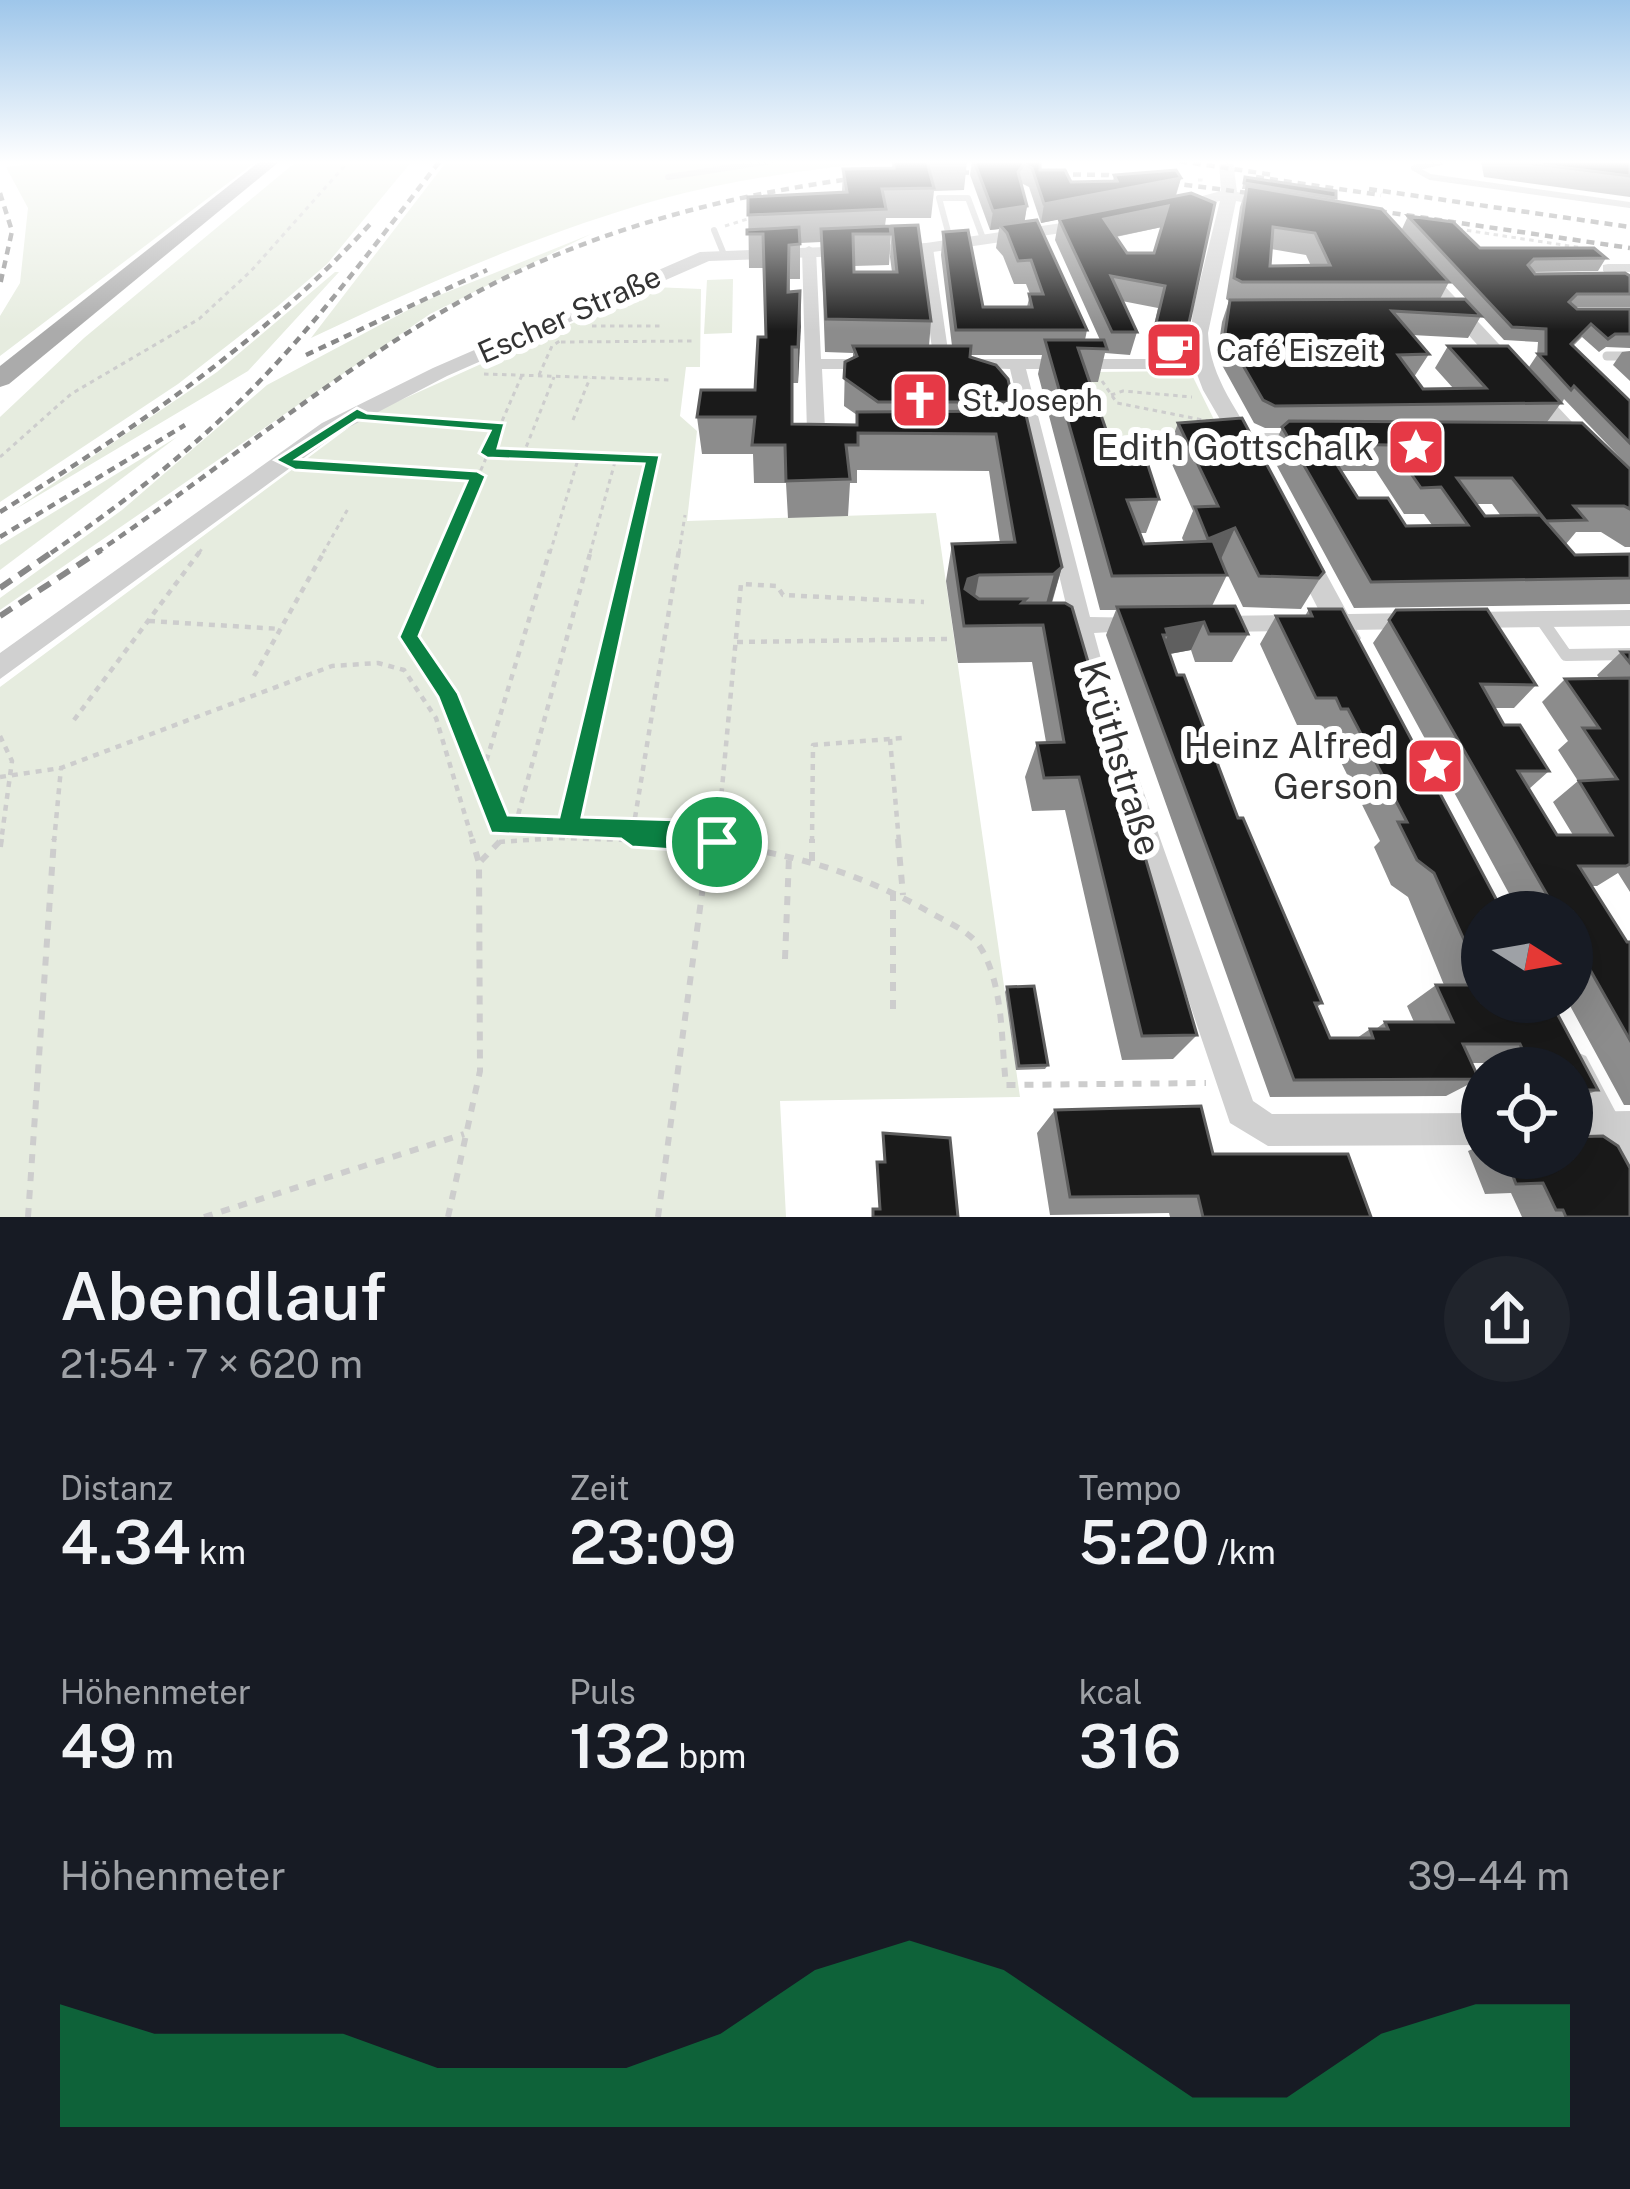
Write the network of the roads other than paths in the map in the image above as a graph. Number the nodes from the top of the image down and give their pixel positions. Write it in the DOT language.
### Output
graph roads {
  1 [pos="199,218"];
  2 [pos="944,218"];
  3 [pos="975,218"];
  4 [pos="1222,218"];
  5 [pos="1107,220"];
  6 [pos="714,230"];
  7 [pos="983,241"];
  8 [pos="952,245"];
  9 [pos="926,248"];
  10 [pos="809,250"];
  11 [pos="723,253"];
  12 [pos="1404,253"];
  13 [pos="1597,278"];
  14 [pos="1626,278"];
  15 [pos="1205,307"];
  16 [pos="1227,311"];
  17 [pos="1435,311"];
  18 [pos="1458,311"];
  19 [pos="1089,344"];
  20 [pos="1607,356"];
  21 [pos="1630,356"];
  22 [pos="813,364"];
  23 [pos="899,364"];
  24 [pos="920,364"];
  25 [pos="942,364"];
  26 [pos="1096,364"];
  27 [pos="1204,364"];
  28 [pos="1017,365"];
  29 [pos="0,379"];
  30 [pos="1535,437"];
  31 [pos="1574,437"];
  32 [pos="1244,438"];
  33 [pos="1333,438"];
  34 [pos="852,439"];
  35 [pos="1012,439"];
  36 [pos="1036,439"];
  37 [pos="1260,470"];
  38 [pos="1630,499"];
  39 [pos="1290,528"];
  40 [pos="1630,618"];
  41 [pos="1541,619"];
  42 [pos="1339,622"];
  43 [pos="1151,624"];
  44 [pos="1198,624"];
  45 [pos="1037,625"];
  46 [pos="1080,625"];
  47 [pos="1630,654"];
  48 [pos="0,668"];
  49 [pos="1365,672"];
  50 [pos="1601,1128"];
  51 [pos="1461,1129"];
  52 [pos="1630,1182"];
  1 -- 29 [label="main road"];
  2 -- 8 [label="lane"];
  3 -- 7 [label="lane"];
  4 -- 15 [label="street"];
  5 -- 7 [label="street, Escher Straße"];
  6 -- 11 [label="lane"];
  7 -- 8 [label="street, Escher Straße"];
  8 -- 9 [label="street, Escher Straße"];
  9 -- 10 [label="street, Escher Straße"];
  9 -- 25 [label="street"];
  10 -- 11 [label="street, Escher Straße"];
  10 -- 22 [label="street"];
  11 -- 48 [label="street, Escher Straße"];
  12 -- 18 [label="street"];
  13 -- 14 [label="lane"];
  15 -- 16 [label="street"];
  15 -- 27 [label="street"];
  17 -- 18 [label="street"];
  18 -- 31 [label="street"];
  19 -- 26 [label="street"];
  20 -- 21 [label="lane"];
  22 -- 23 [label="street"];
  22 -- 34 [label="street"];
  24 -- 25 [label="street"];
  25 -- 28 [label="street"];
  26 -- 27 [label="street"];
  26 -- 28 [label="street"];
  27 -- 32 [label="street"];
  28 -- 36 [label="street, Krüthstraße"];
  30 -- 31 [label="street"];
  31 -- 38 [label="street"];
  32 -- 33 [label="street"];
  32 -- 37 [label="street"];
  35 -- 36 [label="street"];
  36 -- 46 [label="street, Krüthstraße"];
  39 -- 42 [label="street"];
  40 -- 41 [label="street"];
  41 -- 42 [label="street"];
  41 -- 47 [label="lane"];
  42 -- 44 [label="street"];
  42 -- 49 [label="street"];
  43 -- 46 [label="street"];
  45 -- 46 [label="street"];
  46 -- 51 [label="street, Krüthstraße"];
  50 -- 52 [label="street"];
}
